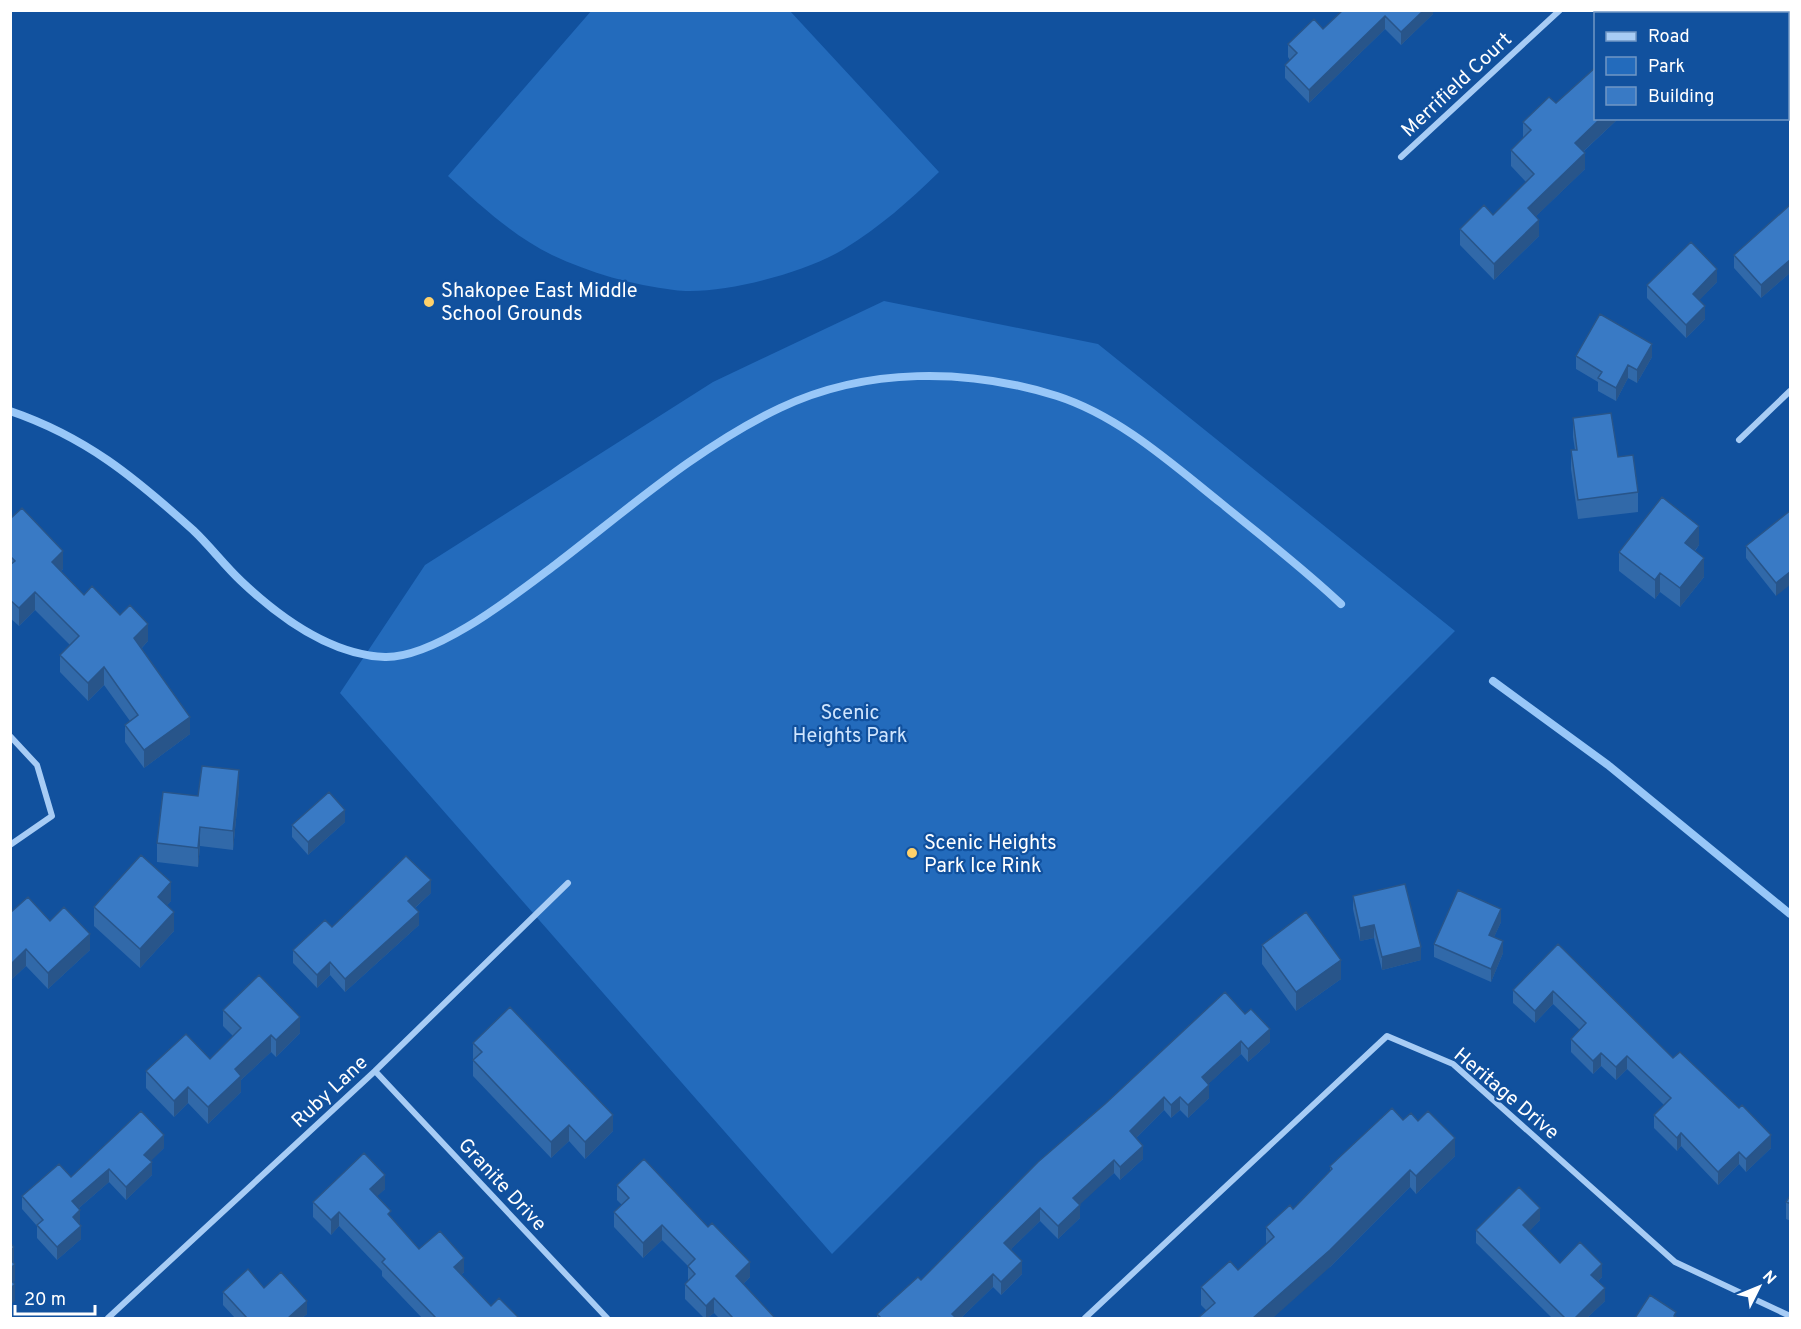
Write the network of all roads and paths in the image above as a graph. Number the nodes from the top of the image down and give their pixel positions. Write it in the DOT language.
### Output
graph roads {
  1 [pos="1560,10"];
  2 [pos="1401,158"];
  3 [pos="1791,391"];
  4 [pos="1739,441"];
  5 [pos="10,736"];
  6 [pos="10,845"];
  7 [pos="568,884"];
  8 [pos="375,1071"];
  9 [pos="1791,1316"];
  10 [pos="110,1318"];
  11 [pos="607,1318"];
  12 [pos="1088,1318"];
  1 -- 2 [label="street, Merrifield Court"];
  3 -- 4 [label="street"];
  5 -- 6 [label="street"];
  7 -- 8 [label="street, Ruby Lane"];
  8 -- 10 [label="street, Ruby Lane"];
  8 -- 11 [label="street, Granite Drive"];
  9 -- 12 [label="street, Heritage Drive"];
}
